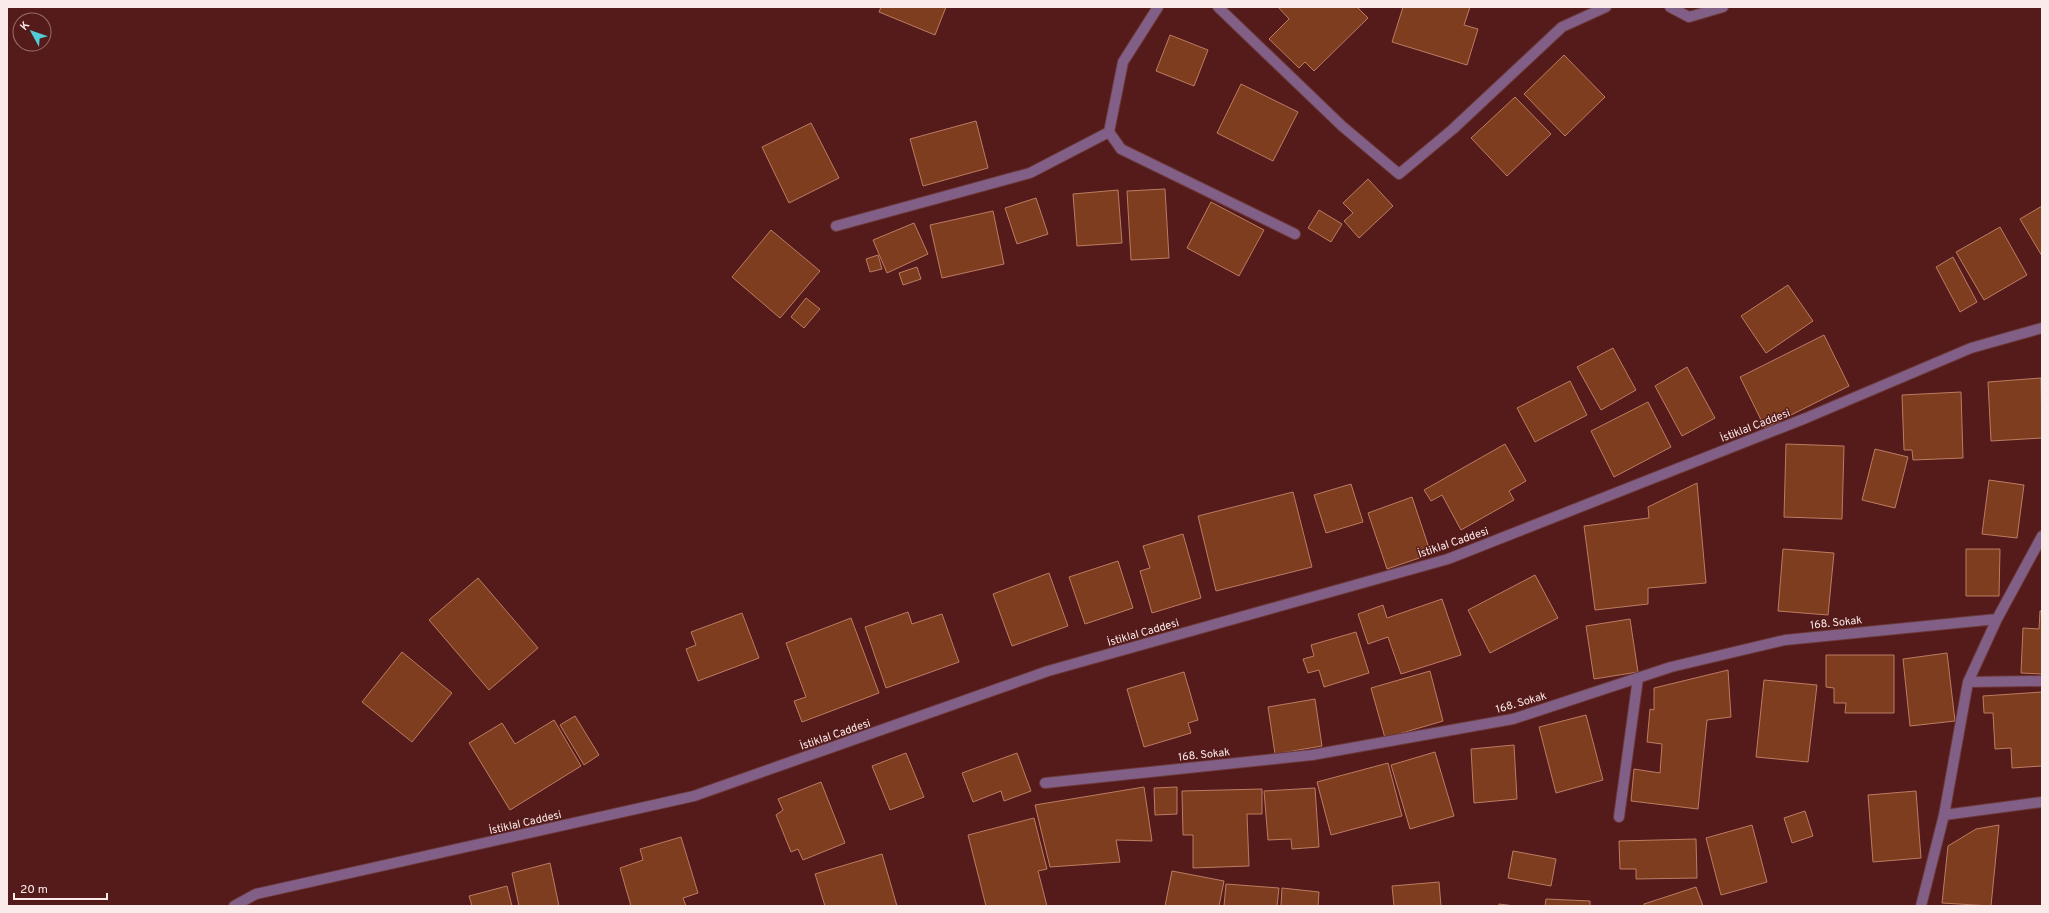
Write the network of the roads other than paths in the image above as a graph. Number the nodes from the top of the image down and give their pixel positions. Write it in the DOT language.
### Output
graph roads {
  1 [pos="1158,7"];
  2 [pos="1218,7"];
  3 [pos="1606,7"];
  4 [pos="1670,7"];
  5 [pos="1723,7"];
  6 [pos="1109,132"];
  7 [pos="836,226"];
  8 [pos="1295,234"];
  9 [pos="2042,328"];
  10 [pos="2042,536"];
  11 [pos="1997,619"];
  12 [pos="1638,678"];
  13 [pos="2042,681"];
  14 [pos="1968,682"];
  15 [pos="1046,783"];
  16 [pos="2042,802"];
  17 [pos="1944,815"];
  18 [pos="1619,817"];
  19 [pos="234,906"];
  20 [pos="1921,906"];
  1 -- 6 [label="street"];
  2 -- 3 [label="street"];
  4 -- 5 [label="street"];
  6 -- 7 [label="street"];
  6 -- 8 [label="street"];
  9 -- 19 [label="street, İstiklal Caddesi"];
  10 -- 11 [label="street"];
  11 -- 12 [label="street, 168. Sokak"];
  11 -- 14 [label="street"];
  12 -- 15 [label="street, 168. Sokak"];
  12 -- 18 [label="street"];
  13 -- 14 [label="street"];
  14 -- 17 [label="street"];
  16 -- 17 [label="street"];
  17 -- 20 [label="street"];
}
